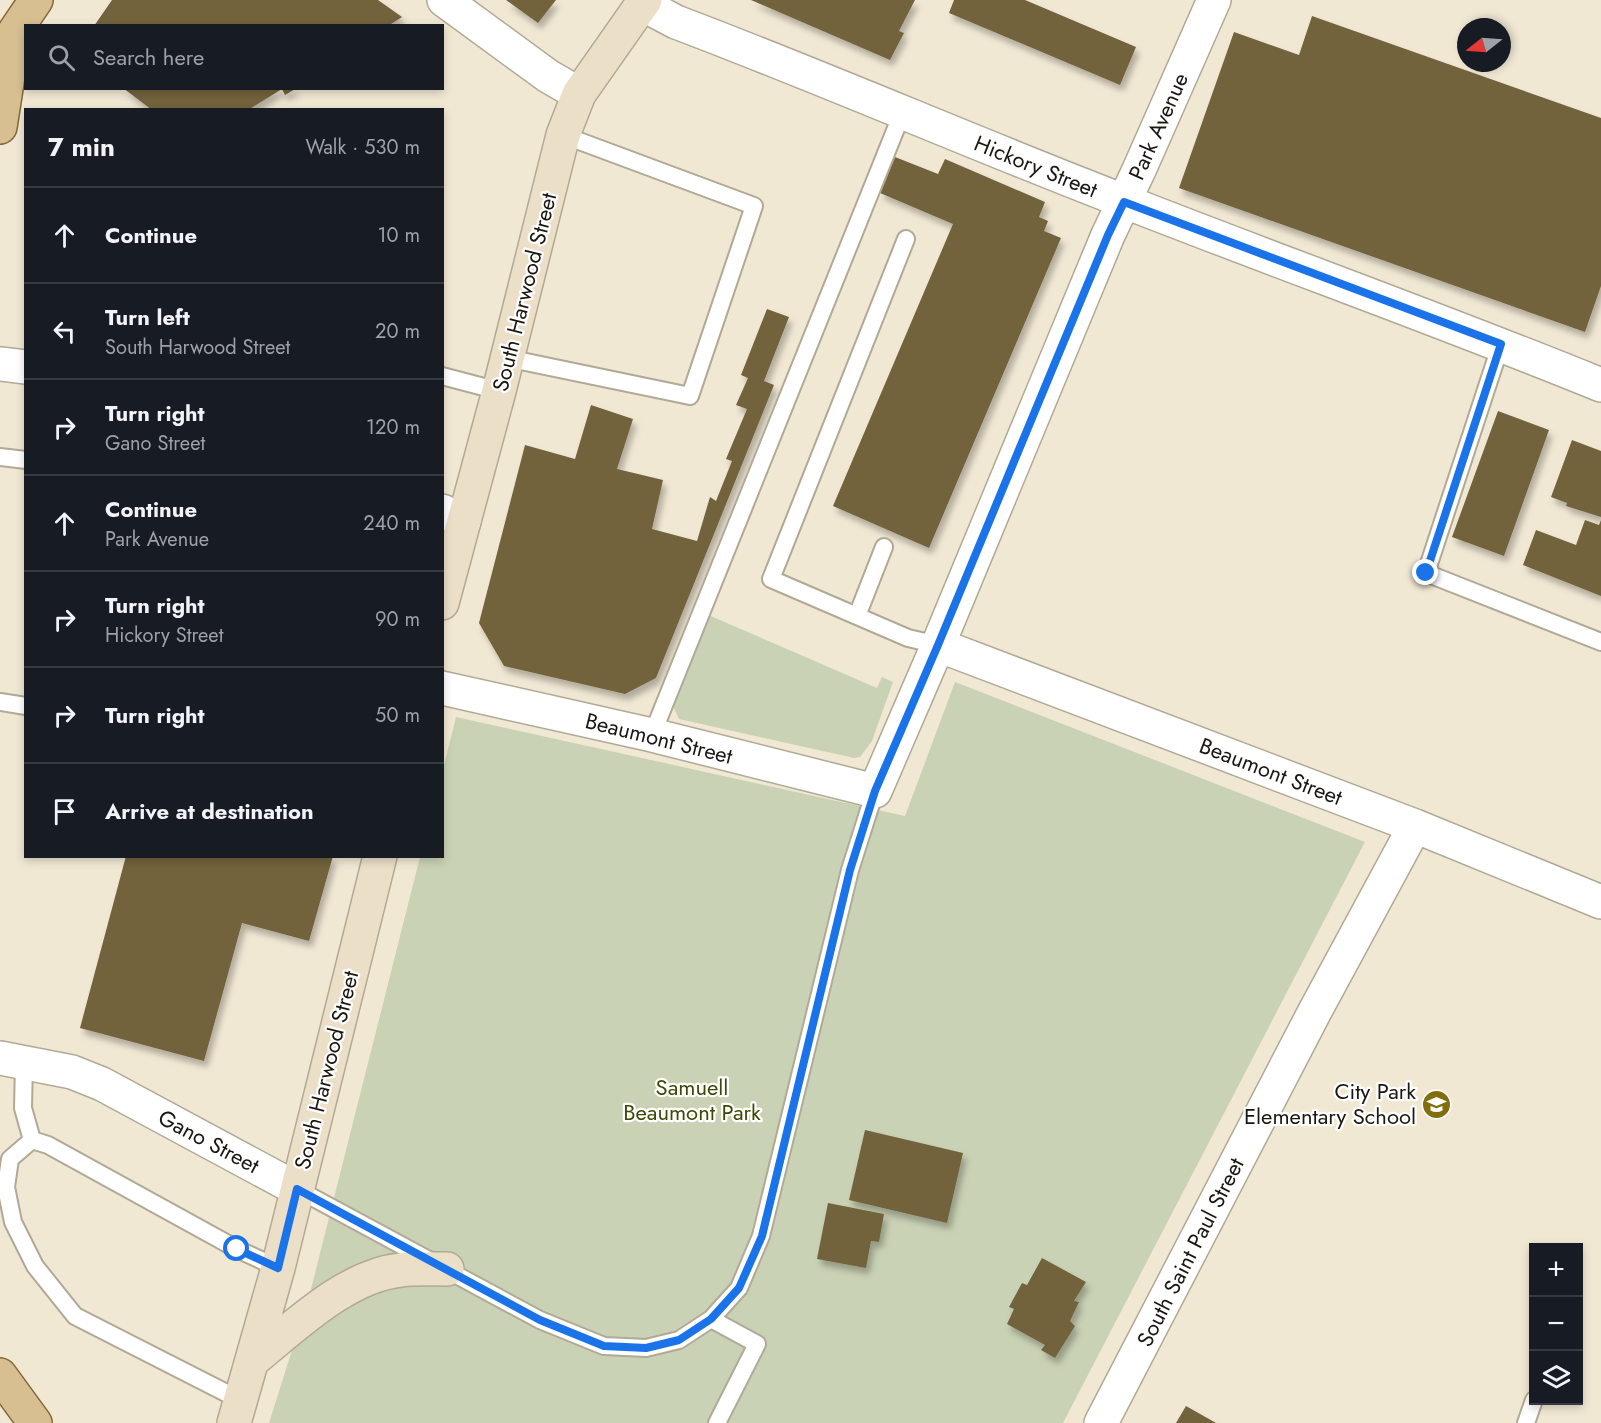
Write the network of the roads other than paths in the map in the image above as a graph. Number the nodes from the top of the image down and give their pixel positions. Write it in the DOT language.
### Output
graph roads {
  1 [pos="36,0"];
  2 [pos="444,0"];
  3 [pos="1214,0"];
  4 [pos="643,2"];
  5 [pos="579,94"];
  6 [pos="903,111"];
  7 [pos="0,127"];
  8 [pos="563,135"];
  9 [pos="1124,202"];
  10 [pos="906,239"];
  11 [pos="1501,344"];
  12 [pos="507,358"];
  13 [pos="0,363"];
  14 [pos="24,367"];
  15 [pos="444,377"];
  16 [pos="1601,385"];
  17 [pos="499,391"];
  18 [pos="0,457"];
  19 [pos="24,460"];
  20 [pos="453,516"];
  21 [pos="884,547"];
  22 [pos="444,587"];
  23 [pos="857,616"];
  24 [pos="1601,642"];
  25 [pos="938,645"];
  26 [pos="444,688"];
  27 [pos="0,702"];
  28 [pos="24,706"];
  29 [pos="652,735"];
  30 [pos="875,791"];
  31 [pos="1415,826"];
  32 [pos="380,858"];
  33 [pos="1601,902"];
  34 [pos="12,1060"];
  35 [pos="32,1140"];
  36 [pos="297,1189"];
  37 [pos="762,1236"];
  38 [pos="278,1268"];
  39 [pos="447,1269"];
  40 [pos="711,1319"];
  41 [pos="253,1360"];
  42 [pos="0,1375"];
  43 [pos="1531,1405"];
  44 [pos="238,1412"];
  45 [pos="36,1423"];
  46 [pos="717,1423"];
  47 [pos="1101,1423"];
  48 [pos="1526,1423"];
  1 -- 7 [label="main road"];
  2 -- 5 [label="street"];
  3 -- 9 [label="street, Park Avenue"];
  4 -- 5 [label="main road, South Harwood Street"];
  4 -- 6 [label="street, Hickory Street"];
  5 -- 8 [label="main road, South Harwood Street"];
  6 -- 9 [label="street, Hickory Street"];
  6 -- 29 [label="lane"];
  8 -- 12 [label="main road, South Harwood Street"];
  8 -- 12 [label="lane"];
  9 -- 11 [label="street, Hickory Street"];
  9 -- 25 [label="street, Park Avenue"];
  10 -- 23 [label="lane"];
  11 -- 16 [label="street, Hickory Street"];
  11 -- 24 [label="lane"];
  12 -- 17 [label="main road, South Harwood Street"];
  13 -- 14 [label="street"];
  15 -- 17 [label="lane"];
  17 -- 20 [label="main road, South Harwood Street"];
  18 -- 19 [label="lane"];
  20 -- 22 [label="main road, South Harwood Street"];
  21 -- 23 [label="lane"];
  23 -- 25 [label="lane"];
  25 -- 30 [label="street, Park Avenue"];
  25 -- 31 [label="street, Beaumont Street"];
  26 -- 29 [label="street, Beaumont Street"];
  27 -- 28 [label="lane"];
  29 -- 30 [label="street, Beaumont Street"];
  30 -- 37 [label="lane, Park Avenue"];
  31 -- 33 [label="street, Beaumont Street"];
  31 -- 47 [label="street, South Saint Paul Street"];
  32 -- 36 [label="main road, South Harwood Street"];
  34 -- 35 [label="lane"];
  34 -- 36 [label="street, Gano Street"];
  35 -- 38 [label="lane"];
  35 -- 44 [label="lane"];
  36 -- 38 [label="main road, South Harwood Street"];
  36 -- 39 [label="lane, Gano Street"];
  37 -- 40 [label="lane, Gano Street"];
  38 -- 41 [label="main road, South Harwood Street"];
  39 -- 40 [label="lane, Gano Street"];
  39 -- 41 [label="main road"];
  40 -- 46 [label="lane"];
  41 -- 44 [label="main road, South Harwood Street"];
  42 -- 45 [label="main road"];
  43 -- 48 [label="lane"];
}
